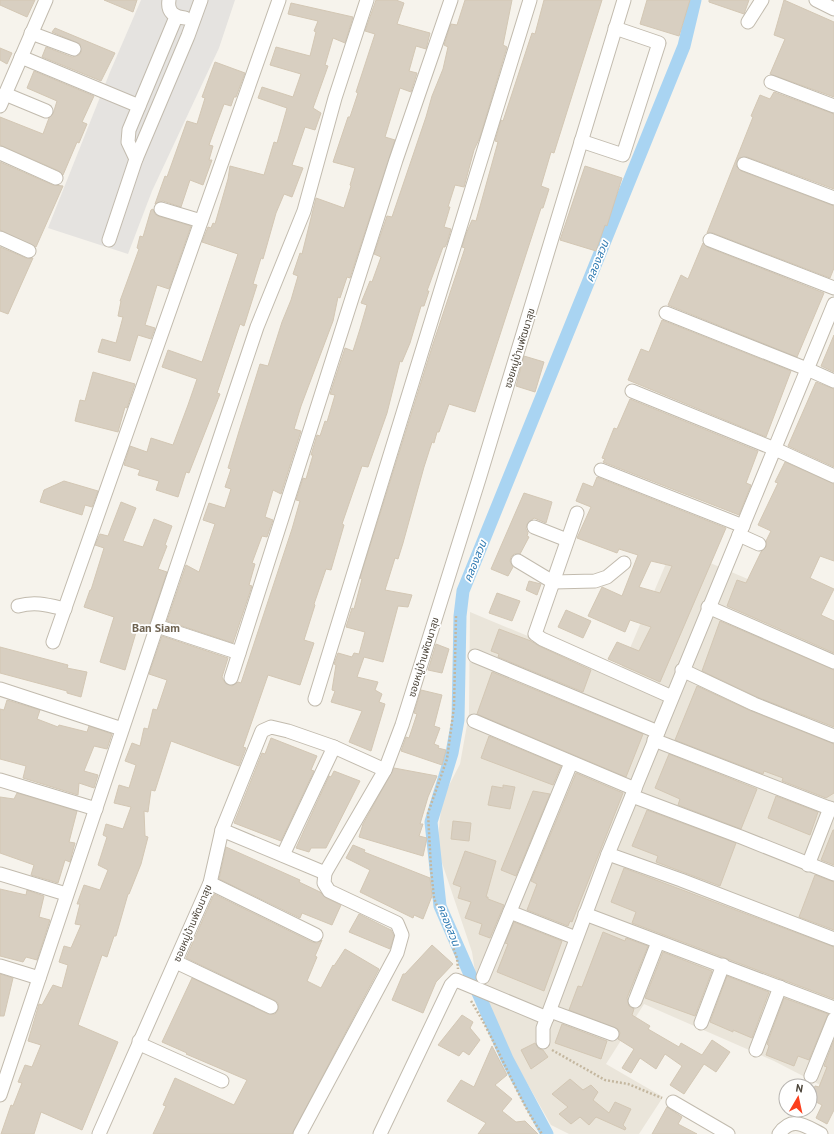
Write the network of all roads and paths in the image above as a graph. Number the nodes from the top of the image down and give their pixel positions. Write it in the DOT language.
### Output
graph roads {
  1 [pos="46,0"];
  2 [pos="169,0"];
  3 [pos="201,0"];
  4 [pos="278,0"];
  5 [pos="367,0"];
  6 [pos="451,0"];
  7 [pos="530,0"];
  8 [pos="624,0"];
  9 [pos="762,0"];
  10 [pos="816,0"];
  11 [pos="834,9"];
  12 [pos="196,14"];
  13 [pos="176,17"];
  14 [pos="748,22"];
  15 [pos="616,28"];
  16 [pos="31,33"];
  17 [pos="74,49"];
  18 [pos="21,58"];
  19 [pos="771,82"];
  20 [pos="3,100"];
  21 [pos="139,106"];
  22 [pos="834,106"];
  23 [pos="46,111"];
  24 [pos="581,141"];
  25 [pos="0,154"];
  26 [pos="136,158"];
  27 [pos="744,164"];
  28 [pos="56,178"];
  29 [pos="834,198"];
  30 [pos="162,209"];
  31 [pos="201,221"];
  32 [pos="0,238"];
  33 [pos="109,240"];
  34 [pos="710,240"];
  35 [pos="30,251"];
  36 [pos="834,288"];
  37 [pos="834,304"];
  38 [pos="666,313"];
  39 [pos="807,369"];
  40 [pos="834,381"];
  41 [pos="632,391"];
  42 [pos="775,448"];
  43 [pos="601,470"];
  44 [pos="834,476"];
  45 [pos="577,512"];
  46 [pos="534,527"];
  47 [pos="741,530"];
  48 [pos="567,540"];
  49 [pos="759,544"];
  50 [pos="518,561"];
  51 [pos="624,563"];
  52 [pos="552,582"];
  53 [pos="18,606"];
  54 [pos="708,607"];
  55 [pos="65,610"];
  56 [pos="456,616"];
  57 [pos="157,626"];
  58 [pos="53,642"];
  59 [pos="239,653"];
  60 [pos="475,656"];
  61 [pos="834,662"];
  62 [pos="682,670"];
  63 [pos="231,678"];
  64 [pos="0,689"];
  65 [pos="672,697"];
  66 [pos="315,699"];
  67 [pos="474,721"];
  68 [pos="122,730"];
  69 [pos="656,736"];
  70 [pos="834,736"];
  71 [pos="334,747"];
  72 [pos="571,763"];
  73 [pos="385,770"];
  74 [pos="0,780"];
  75 [pos="633,793"];
  76 [pos="96,809"];
  77 [pos="832,809"];
  78 [pos="222,830"];
  79 [pos="608,854"];
  80 [pos="283,855"];
  81 [pos="808,865"];
  82 [pos="325,873"];
  83 [pos="0,874"];
  84 [pos="834,874"];
  85 [pos="210,883"];
  86 [pos="66,894"];
  87 [pos="510,912"];
  88 [pos="585,914"];
  89 [pos="316,935"];
  90 [pos="576,938"];
  91 [pos="834,939"];
  92 [pos="658,942"];
  93 [pos="177,962"];
  94 [pos="723,965"];
  95 [pos="0,966"];
  96 [pos="483,977"];
  97 [pos="39,978"];
  98 [pos="458,979"];
  99 [pos="780,987"];
  100 [pos="469,997"];
  101 [pos="635,1001"];
  102 [pos="271,1007"];
  103 [pos="834,1008"];
  104 [pos="548,1014"];
  105 [pos="834,1019"];
  106 [pos="701,1023"];
  107 [pos="612,1034"];
  108 [pos="543,1042"];
  109 [pos="141,1043"];
  110 [pos="756,1050"];
  111 [pos="6,1059"];
  112 [pos="811,1076"];
  113 [pos="222,1081"];
  114 [pos="0,1095"];
  115 [pos="672,1102"];
  116 [pos="100,1134"];
  117 [pos="300,1134"];
  118 [pos="380,1134"];
  119 [pos="542,1134"];
  120 [pos="728,1134"];
  121 [pos="779,1134"];
  122 [pos="821,1134"];
  1 -- 16 [label="street"];
  2 -- 13 [label="street"];
  3 -- 12 [label="street"];
  4 -- 31 [label="street"];
  5 -- 57 [label="street"];
  6 -- 59 [label="street"];
  7 -- 66 [label="street"];
  8 -- 15 [label="street, ซอยหมู่บ้านพัฒนาสุข"];
  9 -- 14 [label="street"];
  10 -- 11 [label="street"];
  12 -- 13 [label="street"];
  12 -- 26 [label="street"];
  13 -- 21 [label="street"];
  15 -- 24 [label="street, ซอยหมู่บ้านพัฒนาสุข"];
  15 -- 24 [label="street"];
  16 -- 17 [label="street"];
  16 -- 18 [label="street"];
  18 -- 20 [label="street"];
  18 -- 21 [label="street"];
  19 -- 22 [label="street"];
  20 -- 23 [label="street"];
  21 -- 26 [label="street"];
  24 -- 73 [label="street, ซอยหมู่บ้านพัฒนาสุข"];
  25 -- 28 [label="street"];
  26 -- 33 [label="street"];
  27 -- 29 [label="street"];
  30 -- 31 [label="street"];
  31 -- 55 [label="street"];
  32 -- 35 [label="street"];
  34 -- 36 [label="street"];
  37 -- 39 [label="street"];
  38 -- 39 [label="street"];
  39 -- 40 [label="street"];
  39 -- 42 [label="street"];
  41 -- 42 [label="street"];
  42 -- 44 [label="street"];
  42 -- 47 [label="street"];
  43 -- 47 [label="street"];
  45 -- 48 [label="street"];
  46 -- 48 [label="street"];
  47 -- 49 [label="street"];
  47 -- 54 [label="street"];
  48 -- 52 [label="street"];
  50 -- 52 [label="street"];
  51 -- 52 [label="street"];
  52 -- 65 [label="street"];
  53 -- 55 [label="street"];
  54 -- 61 [label="street"];
  54 -- 62 [label="street"];
  55 -- 58 [label="street"];
  56 -- 98 [label="path"];
  57 -- 59 [label="street"];
  57 -- 68 [label="street"];
  59 -- 63 [label="street"];
  60 -- 69 [label="street"];
  62 -- 65 [label="street"];
  62 -- 70 [label="street"];
  64 -- 68 [label="street"];
  65 -- 69 [label="street"];
  67 -- 72 [label="street"];
  68 -- 76 [label="street"];
  69 -- 75 [label="street"];
  69 -- 77 [label="street"];
  71 -- 73 [label="street, ซอยหมู่บ้านพัฒนาสุข"];
  71 -- 78 [label="street, ซอยหมู่บ้านพัฒนาสุข"];
  71 -- 80 [label="street"];
  72 -- 75 [label="street"];
  72 -- 87 [label="street"];
  73 -- 82 [label="street"];
  74 -- 76 [label="street"];
  75 -- 79 [label="street"];
  75 -- 81 [label="street"];
  76 -- 86 [label="street"];
  77 -- 81 [label="street"];
  78 -- 80 [label="street"];
  78 -- 85 [label="street, ซอยหมู่บ้านพัฒนาสุข"];
  79 -- 88 [label="street"];
  79 -- 91 [label="street"];
  80 -- 82 [label="street"];
  81 -- 84 [label="street"];
  82 -- 117 [label="street"];
  83 -- 86 [label="street"];
  85 -- 89 [label="street"];
  85 -- 93 [label="street, ซอยหมู่บ้านพัฒนาสุข"];
  86 -- 97 [label="street"];
  87 -- 90 [label="street"];
  87 -- 96 [label="street"];
  88 -- 90 [label="street"];
  88 -- 92 [label="street"];
  90 -- 104 [label="street"];
  92 -- 94 [label="street"];
  92 -- 101 [label="street"];
  93 -- 102 [label="street"];
  93 -- 109 [label="street, ซอยหมู่บ้านพัฒนาสุข"];
  94 -- 99 [label="street"];
  94 -- 106 [label="street"];
  95 -- 97 [label="street"];
  97 -- 111 [label="street"];
  98 -- 104 [label="street"];
  98 -- 118 [label="street"];
  99 -- 103 [label="street"];
  99 -- 110 [label="street"];
  100 -- 119 [label="path"];
  104 -- 107 [label="street"];
  104 -- 108 [label="street"];
  105 -- 112 [label="street"];
  108 -- 115 [label="path"];
  109 -- 113 [label="street"];
  109 -- 116 [label="street, ซอยหมู่บ้านพัฒนาสุข"];
  111 -- 114 [label="street"];
  115 -- 120 [label="street"];
  121 -- 122 [label="street"];
}
